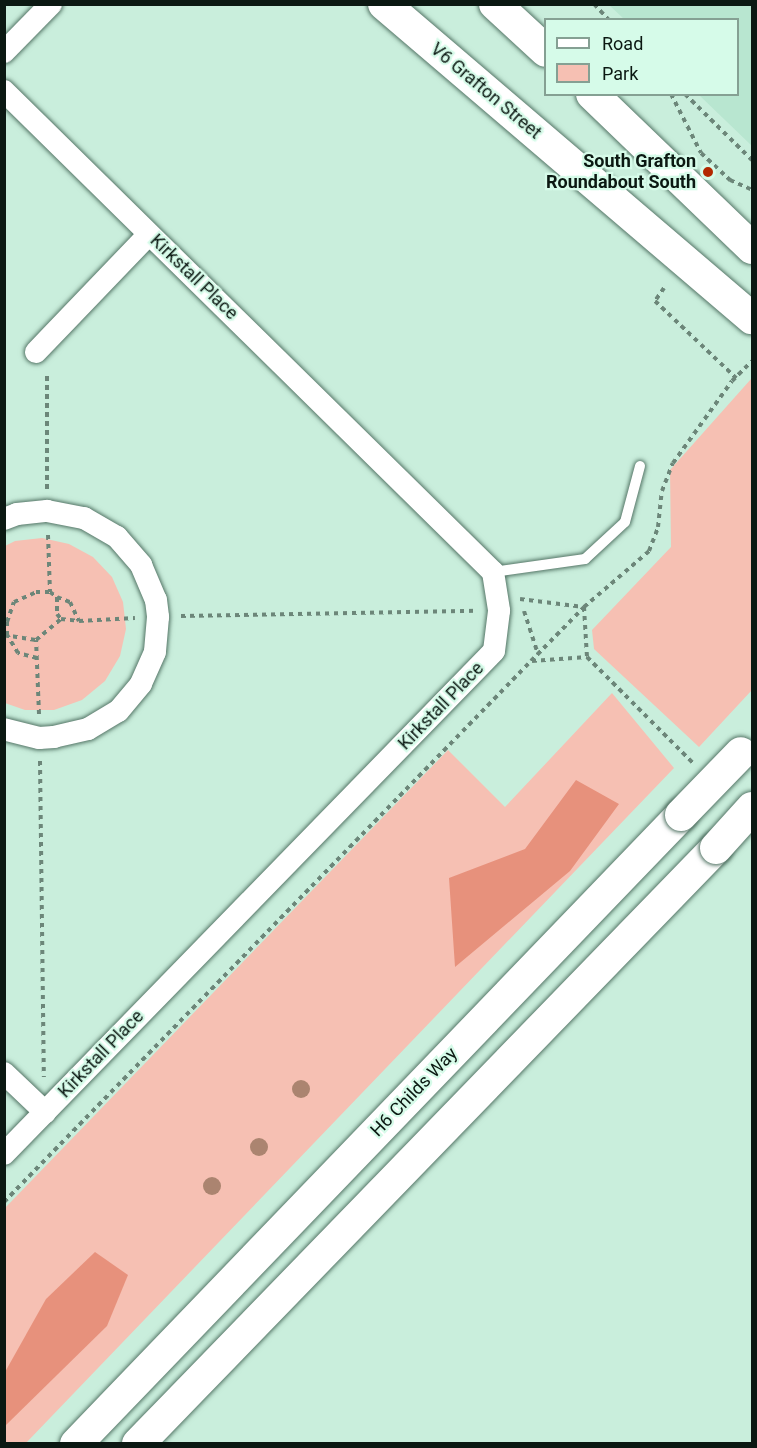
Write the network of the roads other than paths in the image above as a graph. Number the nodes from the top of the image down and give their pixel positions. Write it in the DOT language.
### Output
graph roads {
  1 [pos="384,4"];
  2 [pos="495,4"];
  3 [pos="47,6"];
  4 [pos="544,49"];
  5 [pos="4,52"];
  6 [pos="4,91"];
  7 [pos="594,96"];
  8 [pos="149,234"];
  9 [pos="753,248"];
  10 [pos="744,310"];
  11 [pos="41,345"];
  12 [pos="640,466"];
  13 [pos="4,519"];
  14 [pos="493,572"];
  15 [pos="4,729"];
  16 [pos="747,747"];
  17 [pos="753,808"];
  18 [pos="4,1073"];
  19 [pos="45,1112"];
  20 [pos="4,1154"];
  21 [pos="76,1443"];
  22 [pos="138,1443"];
  1 -- 10 [label="street, V6 Grafton Street"];
  2 -- 4 [label="street"];
  3 -- 5 [label="street"];
  6 -- 8 [label="street, Kirkstall Place"];
  7 -- 9 [label="street"];
  8 -- 11 [label="street"];
  8 -- 14 [label="street, Kirkstall Place"];
  12 -- 14 [label="lane"];
  13 -- 15 [label="street"];
  14 -- 19 [label="street, Kirkstall Place"];
  16 -- 21 [label="street, H6 Childs Way, bridge"];
  17 -- 22 [label="street, bridge"];
  18 -- 19 [label="street"];
  19 -- 20 [label="street, Kirkstall Place"];
}
